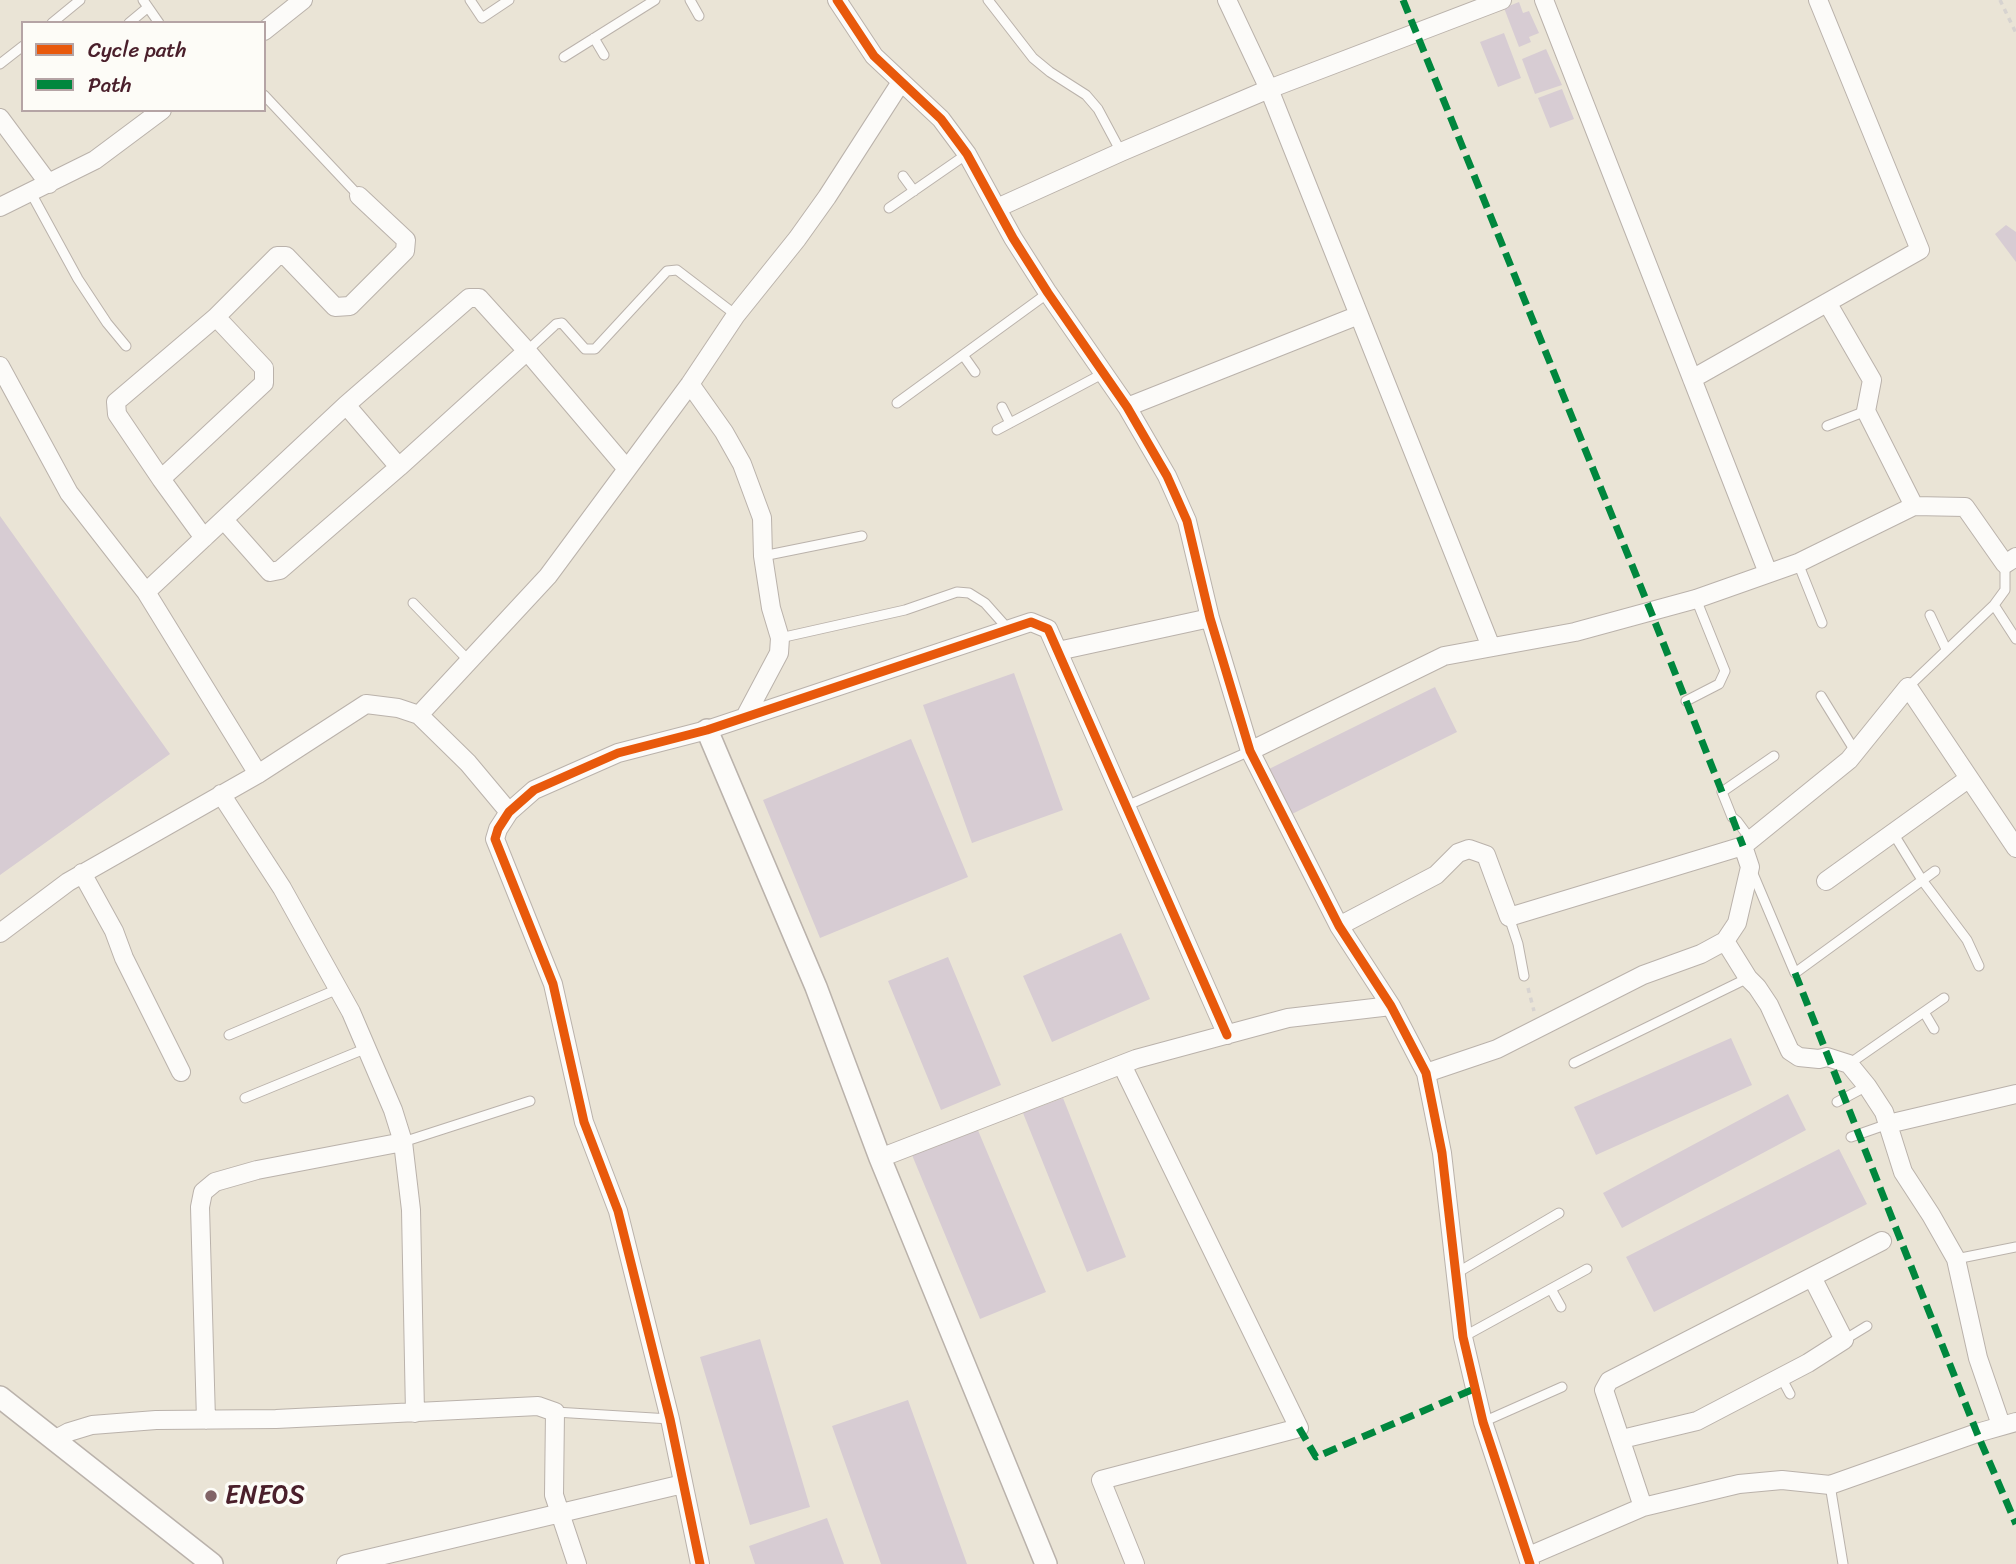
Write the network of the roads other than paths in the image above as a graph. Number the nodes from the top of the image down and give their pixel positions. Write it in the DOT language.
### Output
graph roads {
  1 [pos="80,0"];
  2 [pos="303,0"];
  3 [pos="470,0"];
  4 [pos="509,0"];
  5 [pos="655,0"];
  6 [pos="690,0"];
  7 [pos="837,0"];
  8 [pos="988,0"];
  9 [pos="1227,0"];
  10 [pos="1503,0"];
  11 [pos="1544,0"];
  12 [pos="1818,0"];
  13 [pos="145,4"];
  14 [pos="699,16"];
  15 [pos="54,21"];
  16 [pos="131,21"];
  17 [pos="158,21"];
  18 [pos="266,29"];
  19 [pos="594,38"];
  20 [pos="21,48"];
  21 [pos="604,55"];
  22 [pos="564,57"];
  23 [pos="0,64"];
  24 [pos="901,82"];
  25 [pos="1269,89"];
  26 [pos="266,97"];
  27 [pos="159,112"];
  28 [pos="0,118"];
  29 [pos="1121,152"];
  30 [pos="967,155"];
  31 [pos="904,176"];
  32 [pos="49,184"];
  33 [pos="914,191"];
  34 [pos="31,193"];
  35 [pos="359,196"];
  36 [pos="0,207"];
  37 [pos="890,208"];
  38 [pos="997,208"];
  39 [pos="1048,293"];
  40 [pos="1828,304"];
  41 [pos="736,315"];
  42 [pos="1359,315"];
  43 [pos="216,317"];
  44 [pos="126,346"];
  45 [pos="527,351"];
  46 [pos="962,355"];
  47 [pos="0,366"];
  48 [pos="975,372"];
  49 [pos="1104,373"];
  50 [pos="1692,379"];
  51 [pos="690,384"];
  52 [pos="897,403"];
  53 [pos="346,405"];
  54 [pos="1002,407"];
  55 [pos="1127,407"];
  56 [pos="1866,411"];
  57 [pos="1010,423"];
  58 [pos="1827,426"];
  59 [pos="997,430"];
  60 [pos="399,467"];
  61 [pos="627,469"];
  62 [pos="162,479"];
  63 [pos="1914,506"];
  64 [pos="224,520"];
  65 [pos="862,536"];
  66 [pos="204,538"];
  67 [pos="763,556"];
  68 [pos="2011,560"];
  69 [pos="1798,563"];
  70 [pos="1768,573"];
  71 [pos="146,592"];
  72 [pos="1696,599"];
  73 [pos="414,603"];
  74 [pos="1994,605"];
  75 [pos="1930,615"];
  76 [pos="1210,618"];
  77 [pos="1822,623"];
  78 [pos="1009,630"];
  79 [pos="780,638"];
  80 [pos="2016,639"];
  81 [pos="1491,647"];
  82 [pos="1946,649"];
  83 [pos="1058,651"];
  84 [pos="469,661"];
  85 [pos="1908,687"];
  86 [pos="1821,696"];
  87 [pos="1686,701"];
  88 [pos="419,715"];
  89 [pos="745,718"];
  90 [pos="707,730"];
  91 [pos="1250,751"];
  92 [pos="1856,752"];
  93 [pos="1774,757"];
  94 [pos="258,774"];
  95 [pos="1968,779"];
  96 [pos="221,793"];
  97 [pos="1124,807"];
  98 [pos="509,812"];
  99 [pos="1893,834"];
  100 [pos="1747,843"];
  101 [pos="2016,848"];
  102 [pos="1750,867"];
  103 [pos="1935,872"];
  104 [pos="82,873"];
  105 [pos="1922,880"];
  106 [pos="1826,881"];
  107 [pos="1509,917"];
  108 [pos="1339,926"];
  109 [pos="0,933"];
  110 [pos="1725,941"];
  111 [pos="1979,966"];
  112 [pos="1524,975"];
  113 [pos="1748,978"];
  114 [pos="338,989"];
  115 [pos="1944,998"];
  116 [pos="1391,1006"];
  117 [pos="1924,1012"];
  118 [pos="1934,1029"];
  119 [pos="229,1035"];
  120 [pos="1227,1035"];
  121 [pos="367,1048"];
  122 [pos="1574,1063"];
  123 [pos="1849,1064"];
  124 [pos="1122,1065"];
  125 [pos="181,1072"];
  126 [pos="1426,1073"];
  127 [pos="1867,1086"];
  128 [pos="2016,1094"];
  129 [pos="245,1098"];
  130 [pos="530,1101"];
  131 [pos="1837,1102"];
  132 [pos="1888,1124"];
  133 [pos="1851,1137"];
  134 [pos="403,1142"];
  135 [pos="880,1158"];
  136 [pos="1559,1213"];
  137 [pos="1882,1241"];
  138 [pos="2016,1247"];
  139 [pos="1956,1259"];
  140 [pos="1587,1269"];
  141 [pos="1455,1274"];
  142 [pos="1812,1278"];
  143 [pos="1551,1289"];
  144 [pos="1560,1307"];
  145 [pos="1867,1326"];
  146 [pos="1462,1337"];
  147 [pos="1844,1340"];
  148 [pos="1781,1377"];
  149 [pos="1562,1387"];
  150 [pos="1790,1394"];
  151 [pos="0,1397"];
  152 [pos="555,1412"];
  153 [pos="415,1413"];
  154 [pos="670,1419"];
  155 [pos="206,1420"];
  156 [pos="1483,1422"];
  157 [pos="2008,1423"];
  158 [pos="1622,1439"];
  159 [pos="54,1440"];
  160 [pos="683,1484"];
  161 [pos="1830,1485"];
  162 [pos="1643,1507"];
  163 [pos="561,1513"];
  164 [pos="1529,1560"];
  165 [pos="212,1564"];
  166 [pos="346,1564"];
  167 [pos="578,1564"];
  168 [pos="700,1564"];
  169 [pos="1046,1564"];
  170 [pos="1135,1564"];
  171 [pos="1843,1564"];
  1 -- 15 [label="lane"];
  2 -- 18 [label="street"];
  3 -- 4 [label="lane"];
  5 -- 19 [label="lane"];
  6 -- 14 [label="lane"];
  7 -- 24 [label="street"];
  8 -- 29 [label="lane"];
  9 -- 25 [label="street"];
  10 -- 25 [label="street"];
  11 -- 50 [label="street"];
  12 -- 40 [label="street"];
  13 -- 16 [label="lane"];
  13 -- 17 [label="lane"];
  19 -- 21 [label="lane"];
  19 -- 22 [label="lane"];
  20 -- 23 [label="lane"];
  24 -- 30 [label="street"];
  24 -- 41 [label="street"];
  25 -- 29 [label="street"];
  25 -- 42 [label="street"];
  26 -- 35 [label="lane"];
  27 -- 32 [label="street"];
  28 -- 32 [label="street"];
  29 -- 38 [label="street"];
  30 -- 33 [label="lane"];
  30 -- 38 [label="street"];
  31 -- 33 [label="lane"];
  32 -- 34 [label="street"];
  33 -- 37 [label="lane"];
  34 -- 36 [label="street"];
  34 -- 44 [label="lane"];
  35 -- 43 [label="street"];
  38 -- 39 [label="street"];
  39 -- 46 [label="lane"];
  39 -- 49 [label="street"];
  40 -- 50 [label="street"];
  40 -- 56 [label="street"];
  41 -- 45 [label="lane"];
  41 -- 51 [label="street"];
  42 -- 55 [label="street"];
  42 -- 81 [label="street"];
  43 -- 62 [label="street"];
  43 -- 62 [label="street"];
  45 -- 53 [label="street"];
  45 -- 60 [label="street"];
  45 -- 61 [label="street"];
  46 -- 48 [label="lane"];
  46 -- 52 [label="lane"];
  47 -- 71 [label="street"];
  49 -- 55 [label="street"];
  49 -- 57 [label="lane"];
  50 -- 70 [label="street"];
  51 -- 61 [label="street"];
  51 -- 67 [label="street"];
  53 -- 60 [label="street"];
  53 -- 64 [label="street"];
  54 -- 57 [label="lane"];
  55 -- 76 [label="street"];
  56 -- 58 [label="lane"];
  56 -- 63 [label="street"];
  57 -- 59 [label="lane"];
  60 -- 64 [label="street"];
  61 -- 84 [label="street"];
  62 -- 66 [label="street"];
  63 -- 68 [label="street"];
  63 -- 69 [label="street"];
  64 -- 66 [label="street"];
  65 -- 67 [label="lane"];
  66 -- 71 [label="street"];
  67 -- 79 [label="street"];
  68 -- 74 [label="lane"];
  69 -- 70 [label="street"];
  69 -- 77 [label="lane"];
  70 -- 72 [label="street"];
  71 -- 94 [label="street"];
  72 -- 81 [label="street"];
  72 -- 87 [label="lane"];
  73 -- 84 [label="lane"];
  74 -- 80 [label="lane"];
  74 -- 82 [label="lane"];
  75 -- 82 [label="lane"];
  76 -- 83 [label="street"];
  76 -- 91 [label="street"];
  78 -- 79 [label="lane"];
  78 -- 83 [label="street"];
  78 -- 89 [label="street"];
  79 -- 89 [label="street"];
  81 -- 91 [label="street"];
  82 -- 85 [label="lane"];
  83 -- 97 [label="street"];
  84 -- 88 [label="street"];
  85 -- 92 [label="street"];
  85 -- 95 [label="street"];
  86 -- 92 [label="lane"];
  88 -- 94 [label="street"];
  88 -- 98 [label="street"];
  89 -- 90 [label="street"];
  90 -- 98 [label="street"];
  90 -- 135 [label="street"];
  91 -- 97 [label="lane"];
  91 -- 108 [label="street"];
  92 -- 100 [label="street"];
  93 -- 100 [label="lane"];
  94 -- 96 [label="street"];
  95 -- 99 [label="street"];
  95 -- 101 [label="street"];
  96 -- 104 [label="street"];
  96 -- 114 [label="street"];
  97 -- 120 [label="street"];
  98 -- 154 [label="street"];
  99 -- 105 [label="lane"];
  99 -- 106 [label="street"];
  100 -- 102 [label="street"];
  100 -- 107 [label="street"];
  102 -- 105 [label="lane"];
  102 -- 110 [label="street"];
  103 -- 105 [label="lane"];
  104 -- 109 [label="street"];
  104 -- 125 [label="street"];
  105 -- 111 [label="lane"];
  107 -- 108 [label="street"];
  107 -- 112 [label="lane"];
  108 -- 116 [label="street"];
  110 -- 113 [label="street"];
  110 -- 126 [label="street"];
  113 -- 122 [label="lane"];
  113 -- 123 [label="street"];
  114 -- 119 [label="lane"];
  114 -- 121 [label="street"];
  115 -- 117 [label="lane"];
  116 -- 120 [label="street"];
  116 -- 126 [label="street"];
  117 -- 118 [label="lane"];
  117 -- 123 [label="lane"];
  120 -- 124 [label="street"];
  121 -- 129 [label="lane"];
  121 -- 134 [label="street"];
  123 -- 127 [label="street"];
  124 -- 135 [label="street"];
  124 -- 170 [label="street"];
  126 -- 141 [label="street"];
  127 -- 131 [label="lane"];
  127 -- 132 [label="street"];
  128 -- 132 [label="street"];
  130 -- 134 [label="lane"];
  132 -- 133 [label="lane"];
  132 -- 139 [label="street"];
  134 -- 153 [label="street"];
  134 -- 155 [label="street"];
  135 -- 169 [label="street"];
  136 -- 141 [label="lane"];
  137 -- 142 [label="street"];
  138 -- 139 [label="lane"];
  139 -- 157 [label="street"];
  140 -- 143 [label="lane"];
  141 -- 146 [label="street"];
  142 -- 147 [label="street"];
  142 -- 158 [label="street"];
  143 -- 144 [label="lane"];
  143 -- 146 [label="lane"];
  145 -- 147 [label="lane"];
  146 -- 156 [label="street"];
  147 -- 148 [label="street"];
  148 -- 150 [label="lane"];
  148 -- 158 [label="street"];
  149 -- 156 [label="lane"];
  151 -- 159 [label="street"];
  152 -- 153 [label="street"];
  152 -- 154 [label="lane"];
  152 -- 163 [label="street"];
  153 -- 155 [label="street"];
  154 -- 160 [label="street"];
  155 -- 159 [label="street"];
  156 -- 164 [label="street"];
  157 -- 161 [label="street"];
  158 -- 162 [label="street"];
  159 -- 165 [label="street"];
  160 -- 163 [label="street"];
  160 -- 168 [label="street"];
  161 -- 162 [label="street"];
  161 -- 171 [label="lane"];
  162 -- 164 [label="street"];
  163 -- 166 [label="street"];
  163 -- 167 [label="street"];
}
